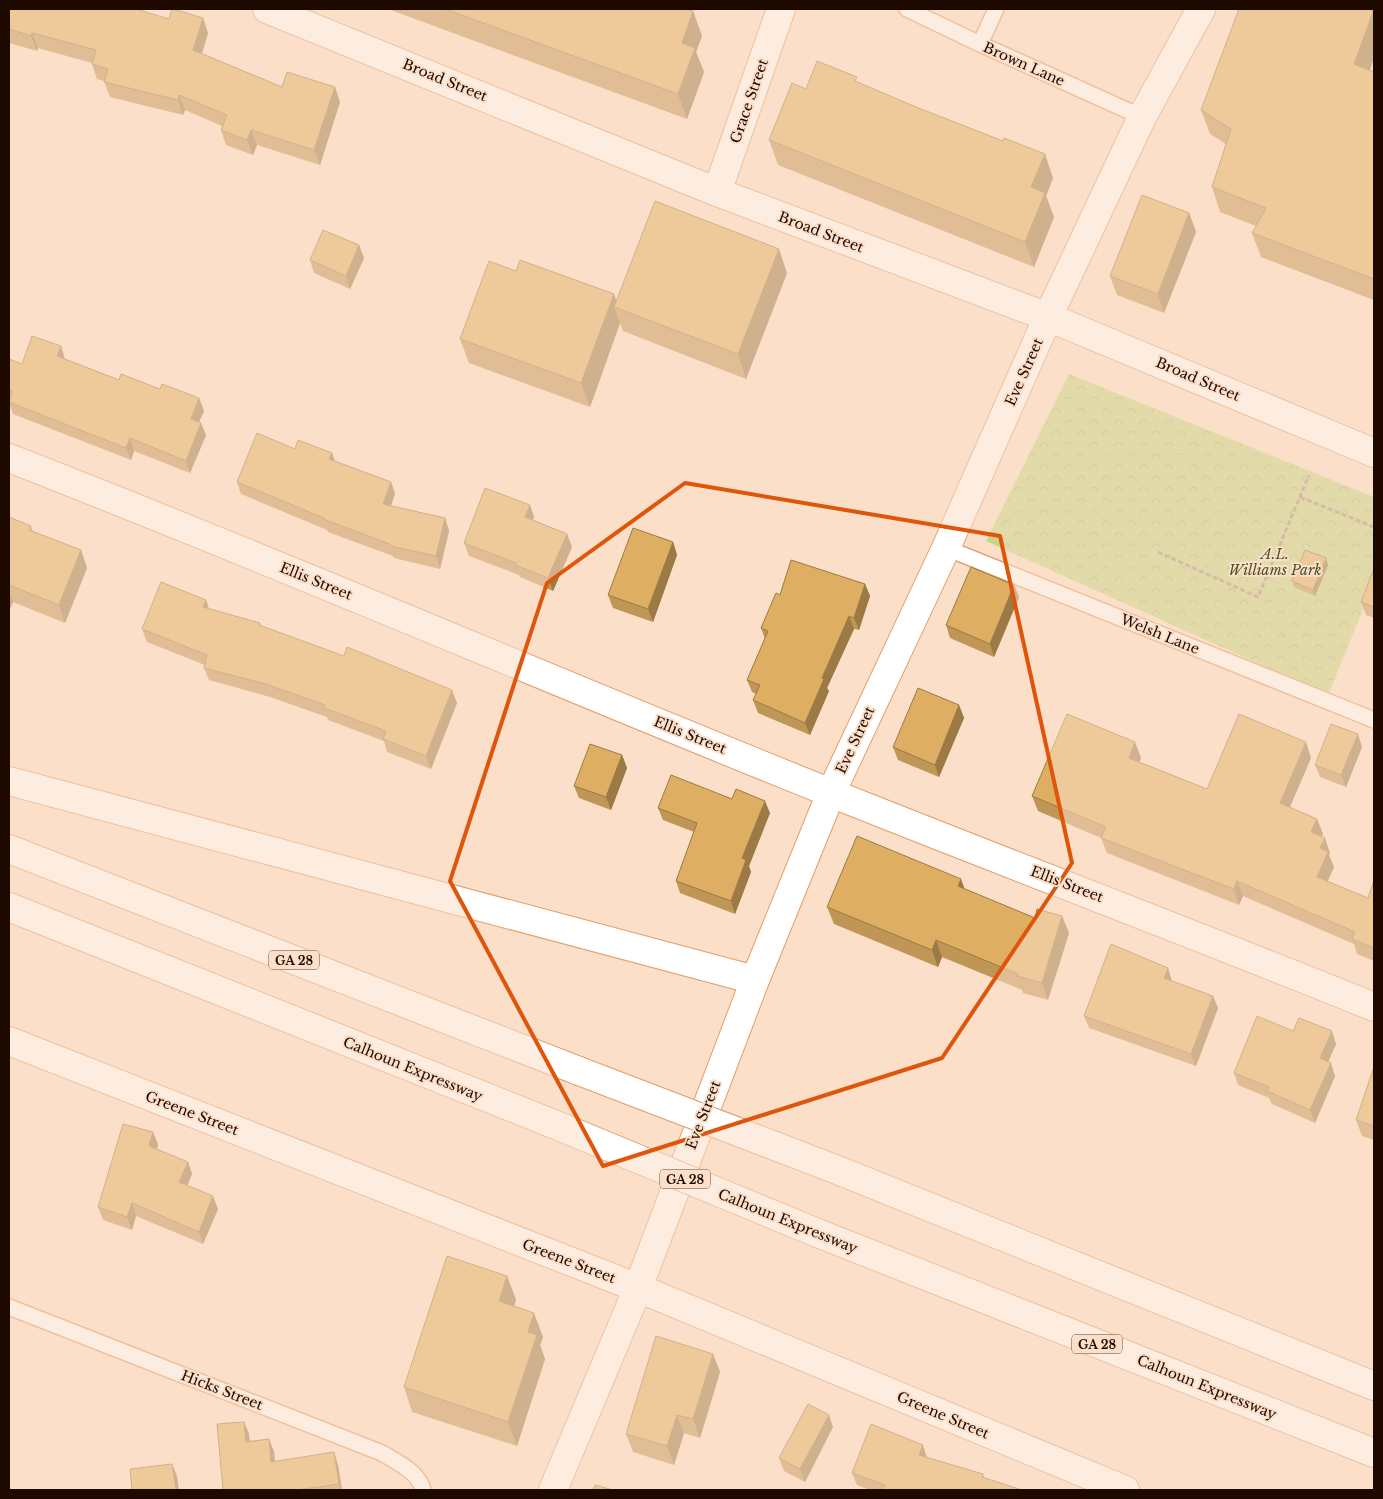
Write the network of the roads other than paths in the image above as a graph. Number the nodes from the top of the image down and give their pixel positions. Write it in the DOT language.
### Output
graph roads {
  1 [pos="269,9"];
  2 [pos="781,9"];
  3 [pos="906,9"];
  4 [pos="996,9"];
  5 [pos="1201,9"];
  6 [pos="980,44"];
  7 [pos="1142,117"];
  8 [pos="717,192"];
  9 [pos="1048,317"];
  10 [pos="1374,453"];
  11 [pos="9,458"];
  12 [pos="946,548"];
  13 [pos="1374,720"];
  14 [pos="9,781"];
  15 [pos="831,793"];
  16 [pos="9,849"];
  17 [pos="9,907"];
  18 [pos="755,980"];
  19 [pos="1374,1007"];
  20 [pos="9,1041"];
  21 [pos="638,1288"];
  22 [pos="9,1306"];
  23 [pos="1374,1386"];
  24 [pos="1374,1453"];
  25 [pos="423,1490"];
  26 [pos="553,1490"];
  27 [pos="1125,1490"];
  1 -- 8 [label="main road, Broad Street"];
  2 -- 8 [label="main road, Grace Street"];
  3 -- 6 [label="lane, Brown Lane"];
  4 -- 6 [label="lane"];
  5 -- 7 [label="main road, Eve Street"];
  6 -- 7 [label="lane, Brown Lane"];
  7 -- 9 [label="main road, Eve Street"];
  8 -- 9 [label="main road, Broad Street"];
  9 -- 10 [label="main road, Broad Street"];
  9 -- 12 [label="main road, Eve Street"];
  11 -- 15 [label="main road, Ellis Street"];
  12 -- 13 [label="lane, Welsh Lane"];
  12 -- 15 [label="main road, Eve Street"];
  14 -- 18 [label="main road"];
  15 -- 18 [label="main road, Eve Street"];
  15 -- 19 [label="main road, Ellis Street"];
  16 -- 23 [label="main road, GA 28, bridge"];
  17 -- 24 [label="main road, Calhoun Expressway / GA 28, bridge"];
  18 -- 21 [label="main road, Eve Street"];
  20 -- 21 [label="main road, Greene Street"];
  21 -- 26 [label="main road, Eve Street"];
  21 -- 27 [label="main road, Greene Street"];
  22 -- 25 [label="lane, Hicks Street"];
}
